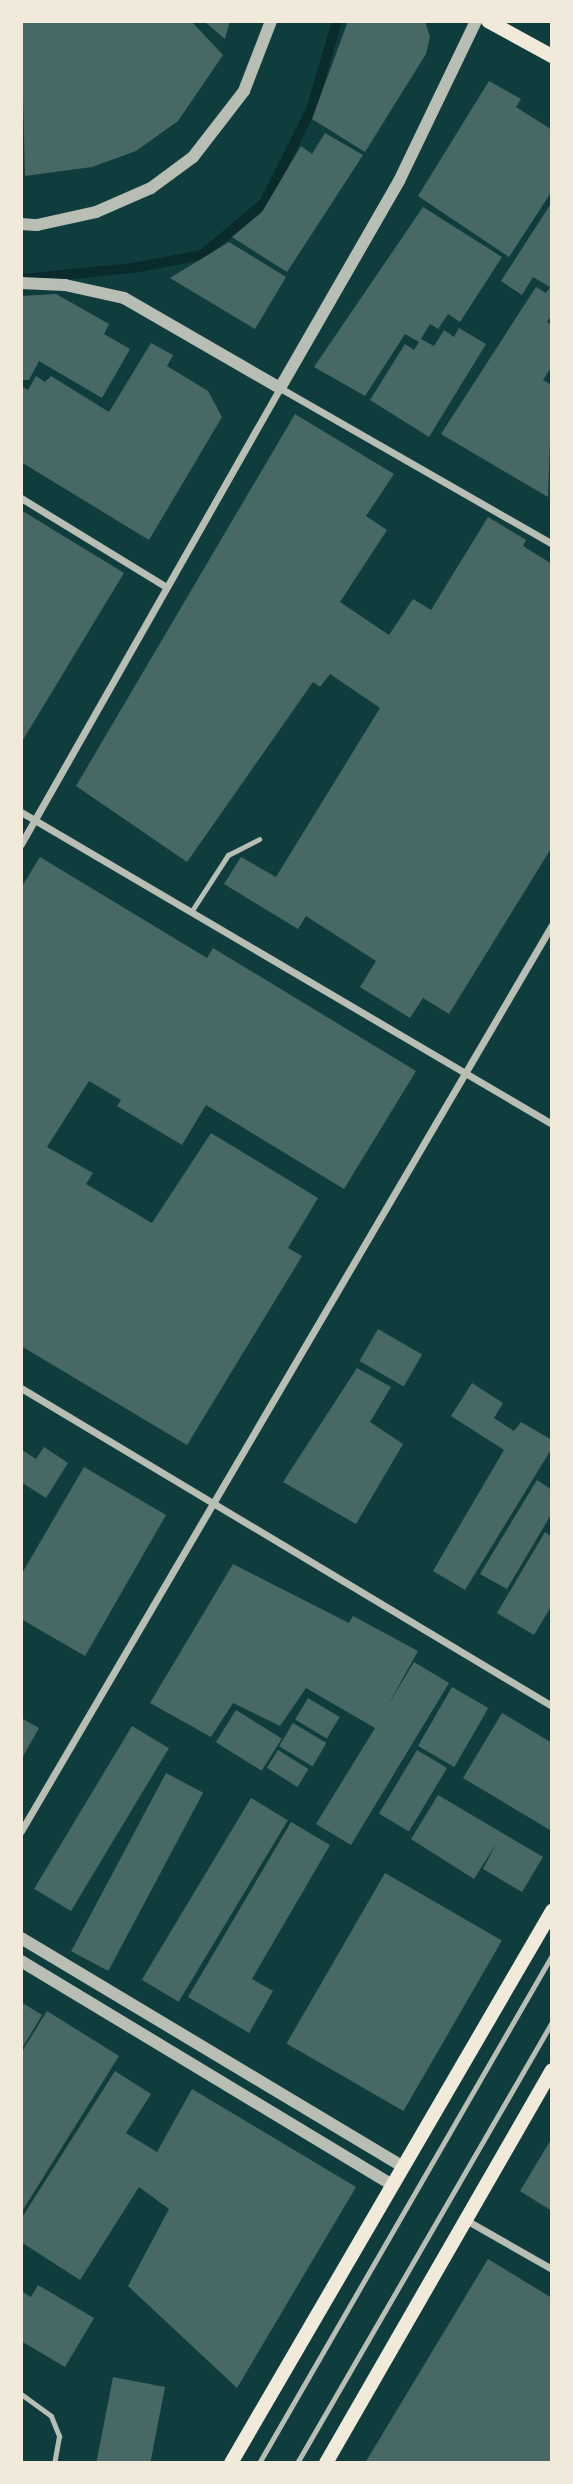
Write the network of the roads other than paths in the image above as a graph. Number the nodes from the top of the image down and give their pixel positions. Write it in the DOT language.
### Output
graph roads {
  1 [pos="271,21"];
  2 [pos="476,21"];
  3 [pos="488,21"];
  4 [pos="552,56"];
  5 [pos="21,224"];
  6 [pos="21,283"];
  7 [pos="280,388"];
  8 [pos="21,498"];
  9 [pos="552,544"];
  10 [pos="166,587"];
  11 [pos="21,812"];
  12 [pos="35,820"];
  13 [pos="259,839"];
  14 [pos="21,844"];
  15 [pos="191,912"];
  16 [pos="552,925"];
  17 [pos="465,1073"];
  18 [pos="552,1124"];
  19 [pos="21,1388"];
  20 [pos="214,1503"];
  21 [pos="552,1706"];
  22 [pos="21,1831"];
  23 [pos="552,1911"];
  24 [pos="21,1938"];
  25 [pos="552,1955"];
  26 [pos="21,1961"];
  27 [pos="552,2022"];
  28 [pos="223,2059"];
  29 [pos="552,2070"];
  30 [pos="212,2077"];
  31 [pos="403,2167"];
  32 [pos="392,2185"];
  33 [pos="466,2220"];
  34 [pos="552,2269"];
  35 [pos="21,2395"];
  36 [pos="54,2463"];
  37 [pos="230,2463"];
  38 [pos="258,2463"];
  39 [pos="297,2463"];
  40 [pos="326,2463"];
  1 -- 5 [label="street"];
  2 -- 7 [label="street"];
  3 -- 4 [label="main road"];
  6 -- 7 [label="street"];
  7 -- 9 [label="street"];
  7 -- 10 [label="street"];
  8 -- 10 [label="street"];
  10 -- 12 [label="street"];
  11 -- 12 [label="street"];
  12 -- 14 [label="street"];
  12 -- 15 [label="street"];
  13 -- 15 [label="lane"];
  15 -- 17 [label="street"];
  16 -- 17 [label="street"];
  17 -- 18 [label="street"];
  17 -- 20 [label="street"];
  19 -- 20 [label="street"];
  20 -- 21 [label="street"];
  20 -- 22 [label="street"];
  23 -- 31 [label="main road"];
  24 -- 28 [label="street"];
  25 -- 38 [label="lane"];
  26 -- 30 [label="street"];
  27 -- 39 [label="lane"];
  28 -- 30 [label="street"];
  28 -- 31 [label="street"];
  29 -- 33 [label="main road"];
  30 -- 32 [label="street"];
  31 -- 32 [label="main road"];
  32 -- 37 [label="main road"];
  33 -- 34 [label="street"];
  33 -- 40 [label="main road"];
  35 -- 36 [label="lane"];
}
